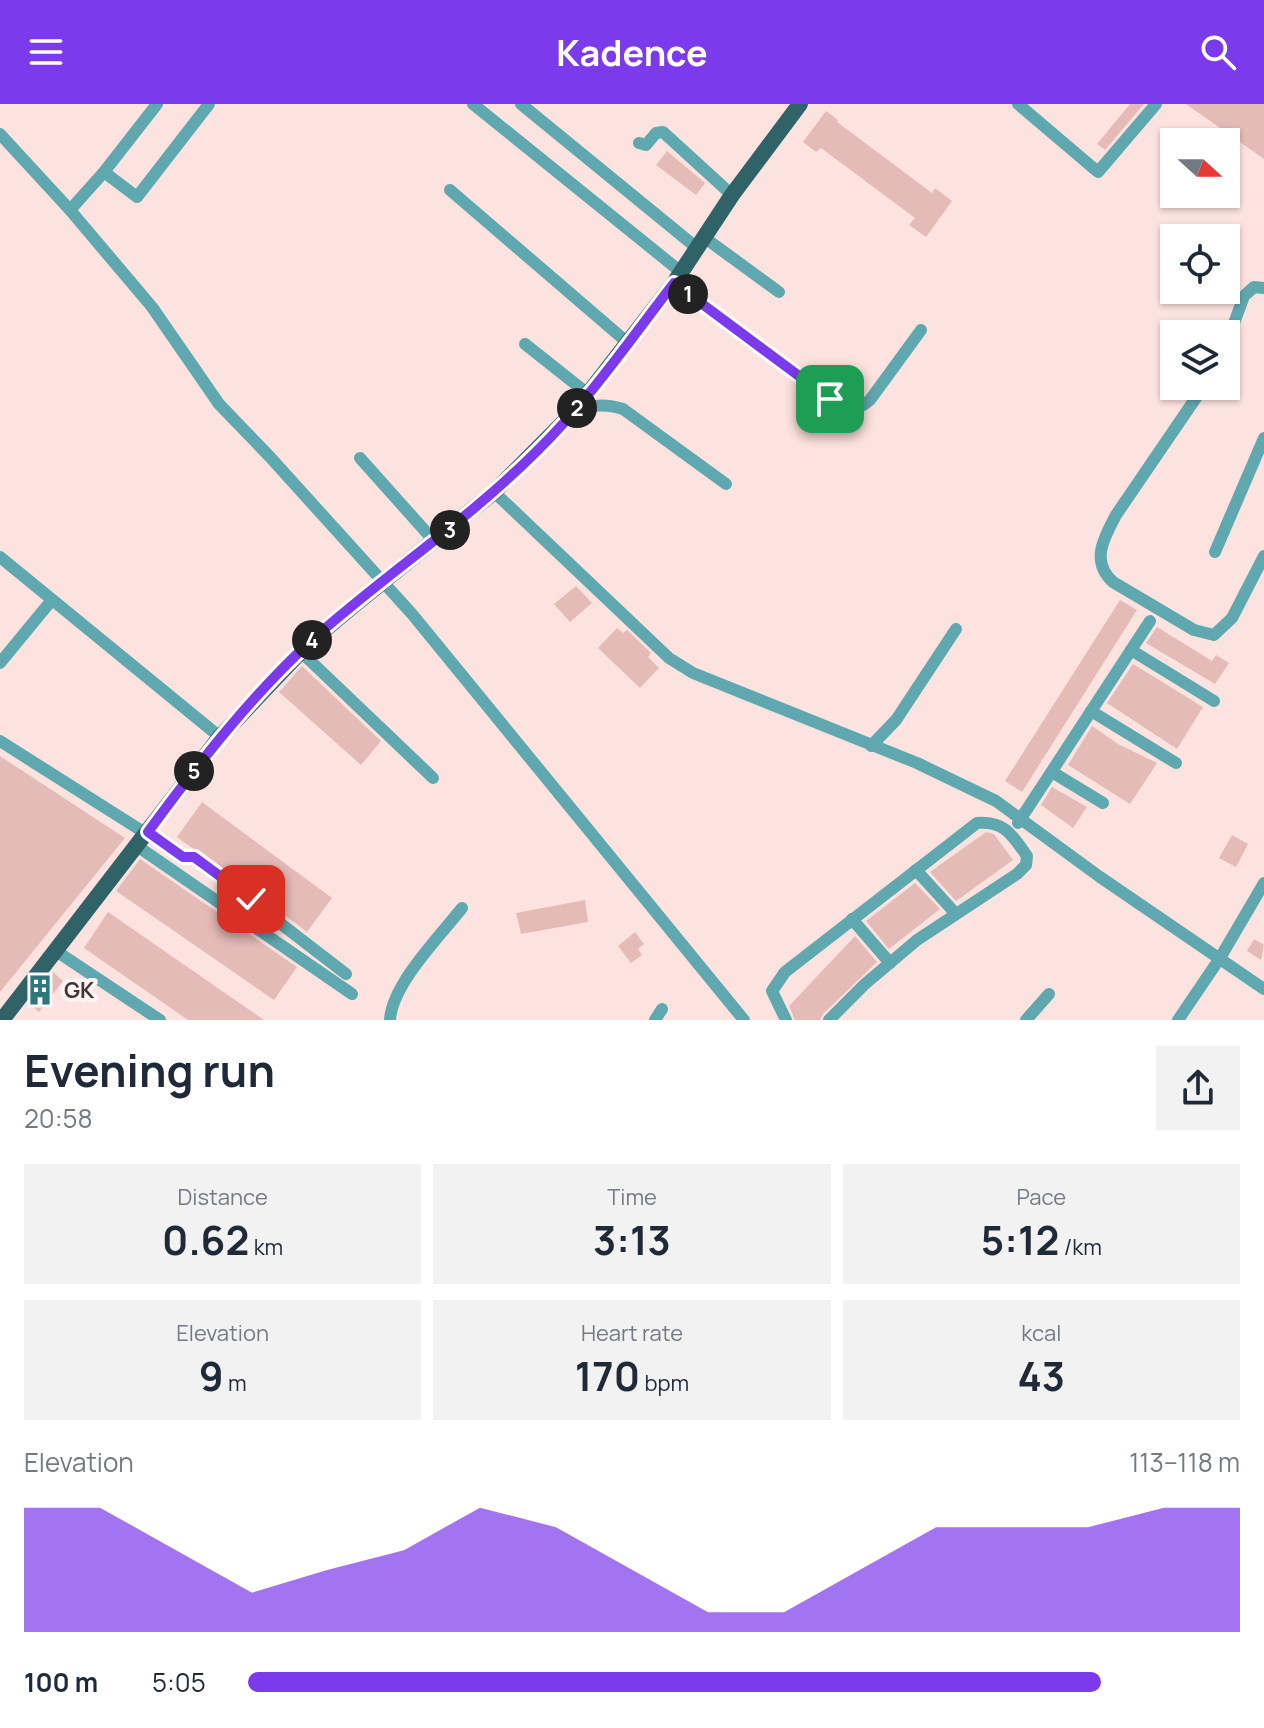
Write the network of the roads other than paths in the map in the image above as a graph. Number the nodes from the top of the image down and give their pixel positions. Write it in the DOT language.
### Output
graph roads {
  1 [pos="157,104"];
  2 [pos="209,104"];
  3 [pos="473,104"];
  4 [pos="521,104"];
  5 [pos="800,104"];
  6 [pos="1018,104"];
  7 [pos="1156,104"];
  8 [pos="0,134"];
  9 [pos="639,143"];
  10 [pos="104,172"];
  11 [pos="450,190"];
  12 [pos="732,195"];
  13 [pos="70,210"];
  14 [pos="701,243"];
  15 [pos="677,278"];
  16 [pos="1264,288"];
  17 [pos="779,292"];
  18 [pos="1235,320"];
  19 [pos="921,330"];
  20 [pos="628,343"];
  21 [pos="525,344"];
  22 [pos="588,394"];
  23 [pos="1194,400"];
  24 [pos="574,412"];
  25 [pos="1264,438"];
  26 [pos="1260,457"];
  27 [pos="360,458"];
  28 [pos="726,484"];
  29 [pos="494,492"];
  30 [pos="435,542"];
  31 [pos="1215,552"];
  32 [pos="1264,556"];
  33 [pos="0,557"];
  34 [pos="383,581"];
  35 [pos="51,601"];
  36 [pos="1150,621"];
  37 [pos="956,629"];
  38 [pos="1131,650"];
  39 [pos="301,652"];
  40 [pos="0,663"];
  41 [pos="1214,701"];
  42 [pos="1091,711"];
  43 [pos="220,737"];
  44 [pos="0,741"];
  45 [pos="871,746"];
  46 [pos="1176,763"];
  47 [pos="1052,772"];
  48 [pos="433,778"];
  49 [pos="1103,803"];
  50 [pos="1021,819"];
  51 [pos="148,832"];
  52 [pos="1010,833"];
  53 [pos="137,846"];
  54 [pos="916,870"];
  55 [pos="1264,883"];
  56 [pos="462,908"];
  57 [pos="956,914"];
  58 [pos="852,919"];
  59 [pos="56,951"];
  60 [pos="1220,958"];
  61 [pos="890,963"];
  62 [pos="346,974"];
  63 [pos="1264,989"];
  64 [pos="352,994"];
  65 [pos="1049,994"];
  66 [pos="2,1020"];
  67 [pos="160,1020"];
  68 [pos="390,1020"];
  69 [pos="744,1020"];
  70 [pos="786,1020"];
  71 [pos="829,1020"];
  72 [pos="1026,1020"];
  73 [pos="1178,1020"];
  1 -- 10 [label="street"];
  2 -- 10 [label="street"];
  3 -- 15 [label="street"];
  4 -- 14 [label="street"];
  5 -- 12 [label="main road"];
  6 -- 7 [label="street"];
  8 -- 13 [label="street"];
  9 -- 12 [label="street"];
  10 -- 13 [label="street"];
  11 -- 20 [label="street"];
  12 -- 14 [label="main road"];
  13 -- 34 [label="street"];
  14 -- 15 [label="main road"];
  14 -- 17 [label="street"];
  15 -- 19 [label="street"];
  15 -- 20 [label="main road"];
  16 -- 18 [label="street"];
  20 -- 22 [label="main road"];
  21 -- 22 [label="street"];
  22 -- 24 [label="main road"];
  23 -- 32 [label="street"];
  24 -- 28 [label="street"];
  24 -- 29 [label="main road"];
  25 -- 26 [label="street"];
  26 -- 31 [label="street"];
  27 -- 30 [label="street"];
  29 -- 30 [label="main road"];
  29 -- 45 [label="street"];
  30 -- 34 [label="main road"];
  33 -- 35 [label="street"];
  34 -- 39 [label="main road"];
  34 -- 69 [label="street"];
  35 -- 40 [label="street"];
  35 -- 43 [label="street"];
  36 -- 38 [label="street"];
  37 -- 45 [label="street"];
  38 -- 41 [label="street"];
  38 -- 42 [label="street"];
  39 -- 43 [label="main road"];
  39 -- 48 [label="street"];
  42 -- 46 [label="street"];
  42 -- 47 [label="street"];
  43 -- 51 [label="main road"];
  44 -- 51 [label="street"];
  45 -- 50 [label="street"];
  47 -- 49 [label="street"];
  47 -- 50 [label="street"];
  50 -- 52 [label="street"];
  50 -- 60 [label="street"];
  51 -- 53 [label="main road"];
  51 -- 62 [label="street"];
  52 -- 54 [label="street"];
  52 -- 57 [label="street"];
  53 -- 59 [label="main road"];
  53 -- 64 [label="street"];
  54 -- 57 [label="street"];
  54 -- 58 [label="street"];
  55 -- 60 [label="street"];
  56 -- 68 [label="street"];
  57 -- 61 [label="street"];
  58 -- 61 [label="street"];
  58 -- 70 [label="street"];
  59 -- 66 [label="main road"];
  59 -- 67 [label="street"];
  60 -- 63 [label="street"];
  60 -- 73 [label="street"];
  61 -- 71 [label="street"];
  65 -- 72 [label="street"];
}
